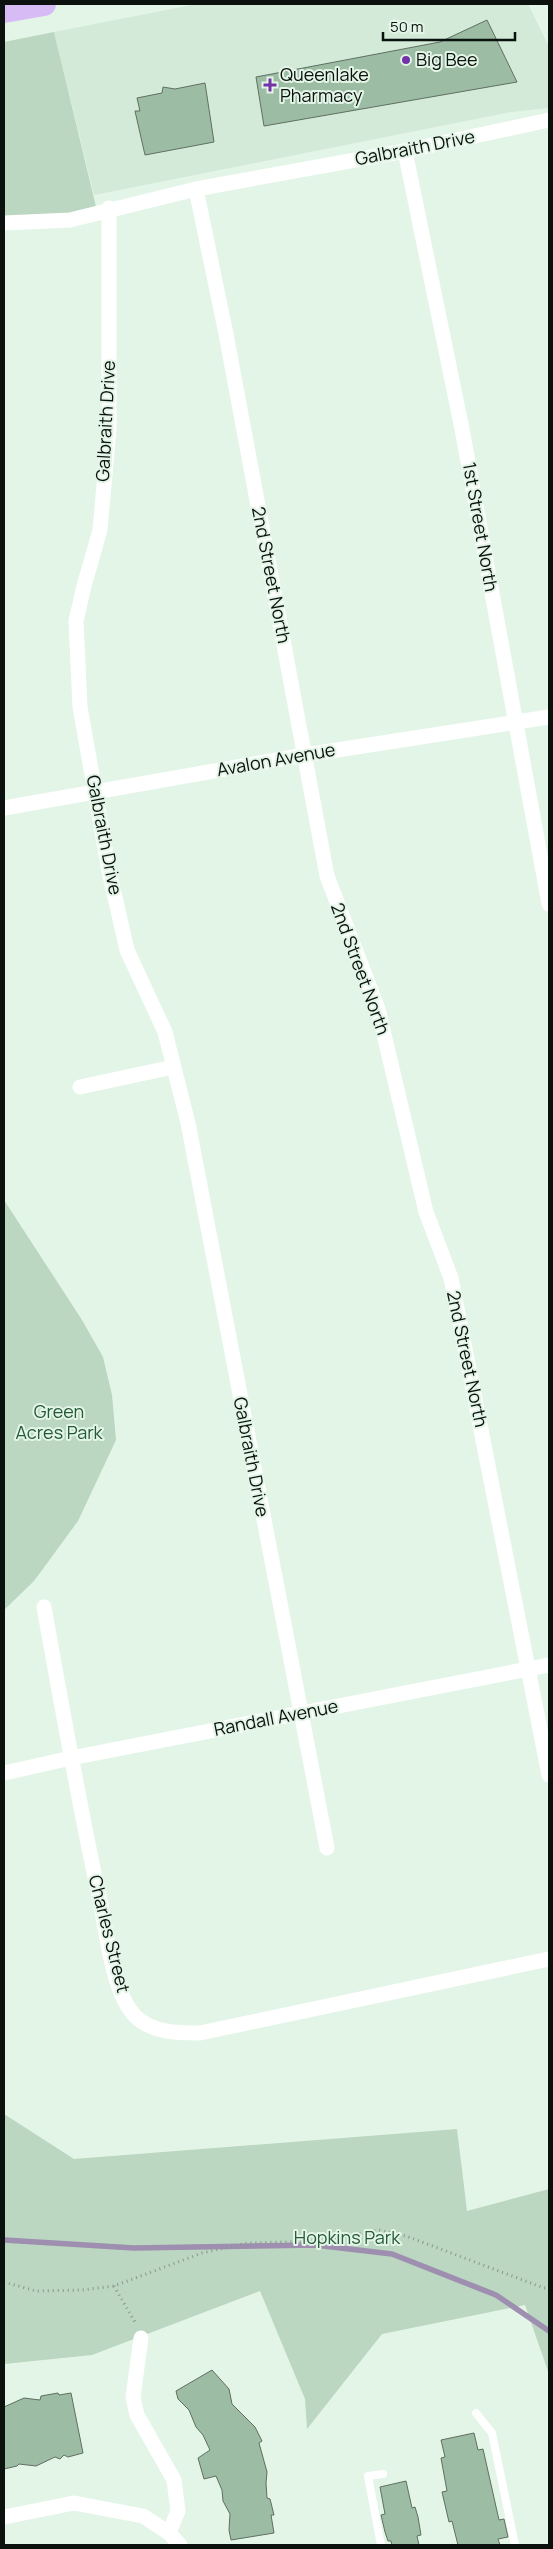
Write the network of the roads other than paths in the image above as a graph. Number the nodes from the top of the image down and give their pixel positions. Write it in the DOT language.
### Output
graph roads {
  1 [pos="44,4"];
  2 [pos="4,11"];
  3 [pos="549,120"];
  4 [pos="405,151"];
  5 [pos="196,189"];
  6 [pos="109,208"];
  7 [pos="4,222"];
  8 [pos="549,717"];
  9 [pos="515,722"];
  10 [pos="305,755"];
  11 [pos="96,792"];
  12 [pos="4,808"];
  13 [pos="549,904"];
  14 [pos="173,1066"];
  15 [pos="80,1086"];
  16 [pos="44,1607"];
  17 [pos="549,1665"];
  18 [pos="528,1669"];
  19 [pos="300,1713"];
  20 [pos="71,1758"];
  21 [pos="4,1773"];
  22 [pos="549,1775"];
  23 [pos="328,1848"];
  24 [pos="549,1959"];
  25 [pos="141,2338"];
  26 [pos="476,2413"];
  27 [pos="384,2474"];
  28 [pos="4,2517"];
  29 [pos="169,2533"];
  30 [pos="180,2545"];
  31 [pos="381,2545"];
  32 [pos="515,2545"];
  1 -- 2 [label="main road"];
  3 -- 4 [label="street, Galbraith Drive"];
  4 -- 5 [label="street, Galbraith Drive"];
  4 -- 9 [label="street, 1st Street North"];
  5 -- 6 [label="street, Galbraith Drive"];
  5 -- 10 [label="street, 2nd Street North"];
  6 -- 7 [label="street"];
  6 -- 11 [label="street, Galbraith Drive"];
  8 -- 9 [label="street, Avalon Avenue"];
  9 -- 10 [label="street, Avalon Avenue"];
  9 -- 13 [label="street, 1st Street North"];
  10 -- 11 [label="street, Avalon Avenue"];
  10 -- 18 [label="street, 2nd Street North"];
  11 -- 12 [label="street, Avalon Avenue"];
  11 -- 14 [label="street, Galbraith Drive"];
  14 -- 15 [label="street"];
  14 -- 19 [label="street, Galbraith Drive"];
  16 -- 20 [label="street, Charles Street"];
  17 -- 18 [label="street, Randall Avenue"];
  18 -- 19 [label="street, Randall Avenue"];
  18 -- 22 [label="street, 2nd Street North"];
  19 -- 20 [label="street, Randall Avenue"];
  19 -- 23 [label="street, Galbraith Drive"];
  20 -- 21 [label="street, Randall Avenue"];
  20 -- 24 [label="street, Charles Street"];
  25 -- 29 [label="street"];
  26 -- 32 [label="lane"];
  27 -- 31 [label="lane"];
  28 -- 29 [label="street"];
  29 -- 30 [label="street"];
}
